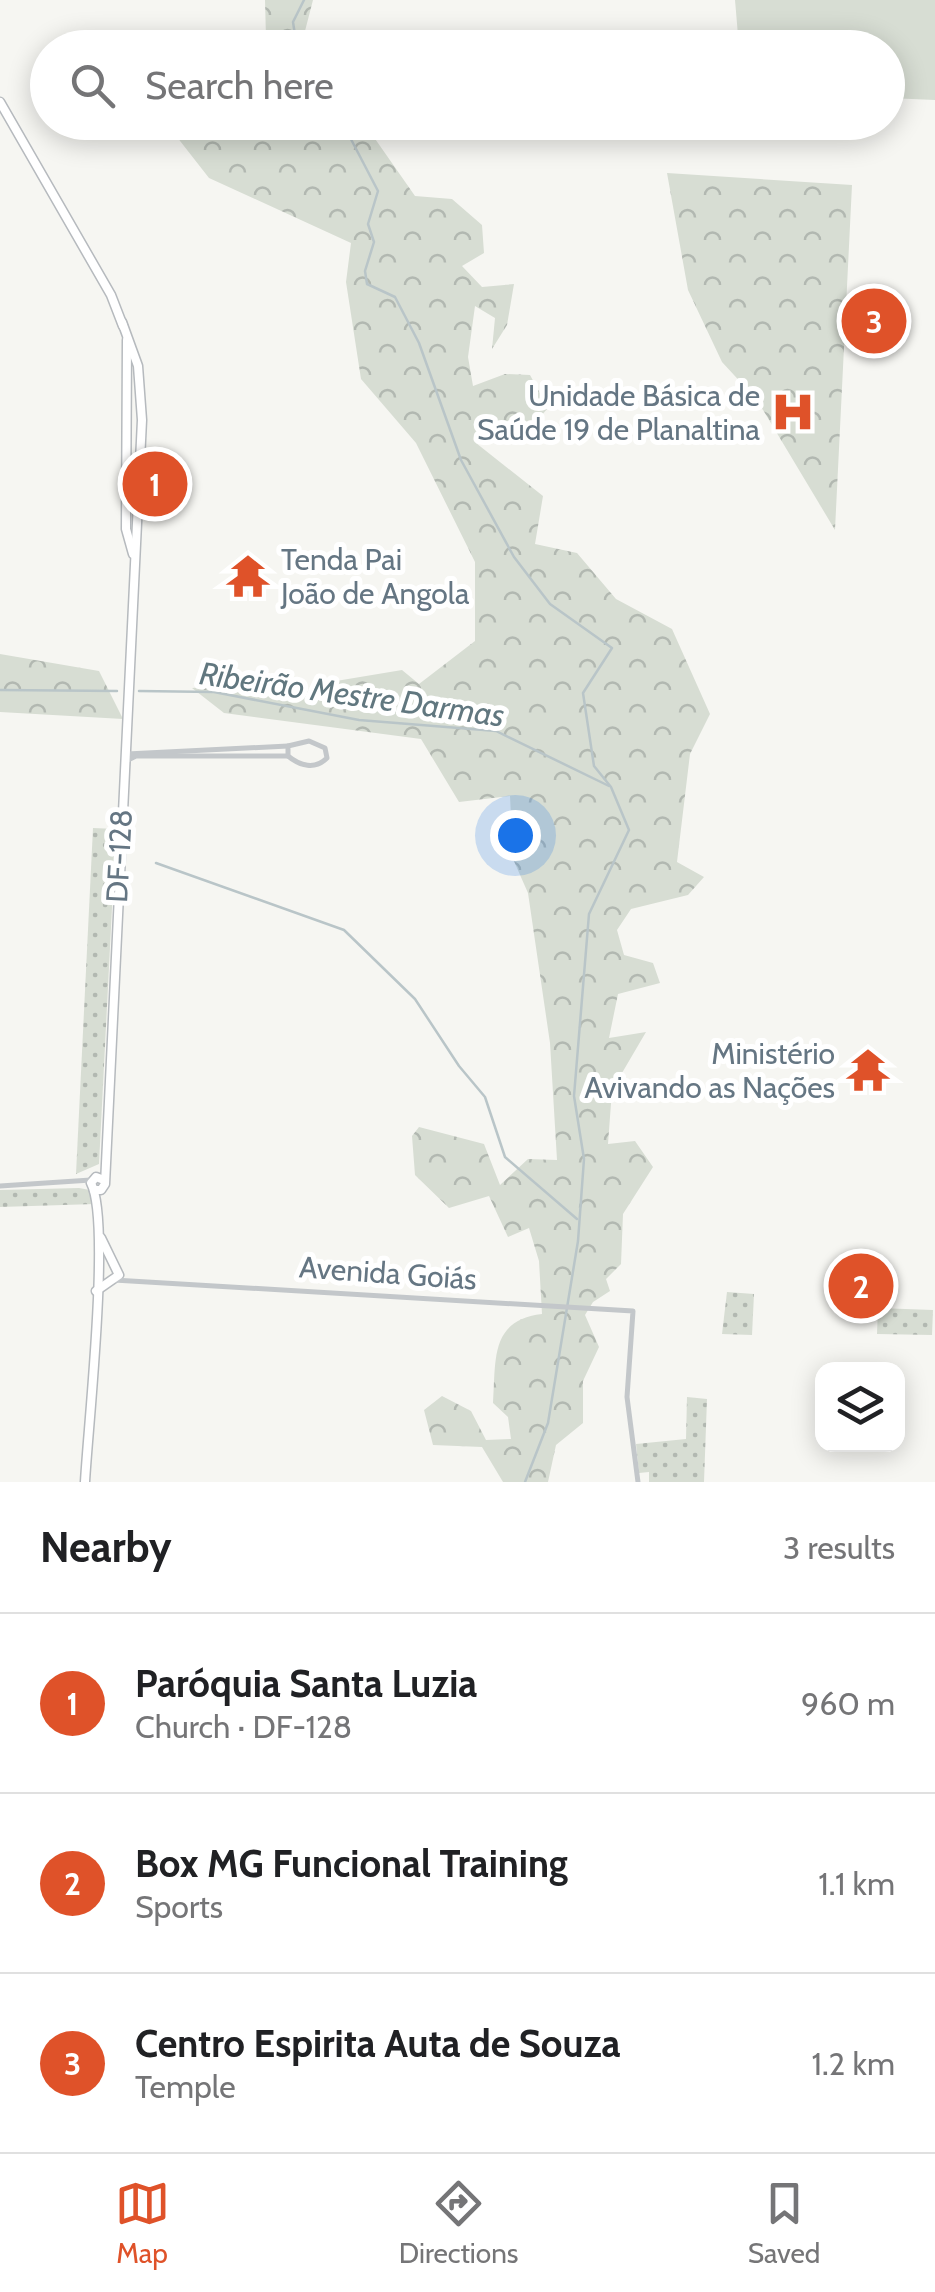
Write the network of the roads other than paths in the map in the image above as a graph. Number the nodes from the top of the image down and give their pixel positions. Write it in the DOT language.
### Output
graph roads {
  1 [pos="0,102"];
  2 [pos="122,322"];
  3 [pos="142,405"];
  4 [pos="128,407"];
  5 [pos="126,514"];
  6 [pos="138,515"];
  7 [pos="134,559"];
  8 [pos="288,746"];
  9 [pos="240,751"];
  10 [pos="288,756"];
  11 [pos="124,758"];
  12 [pos="96,1184"];
  13 [pos="0,1186"];
  14 [pos="108,1257"];
  15 [pos="97,1261"];
  16 [pos="118,1270"];
  17 [pos="111,1280"];
  18 [pos="141,1281"];
  19 [pos="96,1292"];
  20 [pos="84,1482"];
  21 [pos="638,1482"];
  1 -- 2 [label="main road, DF-128 / DF-128"];
  2 -- 3 [label="main road, DF-128 / DF-128"];
  2 -- 4 [label="main road, DF-128 / DF-128"];
  3 -- 4 [label="main road"];
  3 -- 6 [label="main road, DF-128 / DF-128"];
  4 -- 5 [label="main road, DF-128 / DF-128"];
  5 -- 6 [label="main road"];
  5 -- 7 [label="main road, DF-128 / DF-128"];
  6 -- 7 [label="main road, DF-128 / DF-128"];
  7 -- 11 [label="main road, DF-128 / DF-128"];
  8 -- 9 [label="street"];
  8 -- 10 [label="street"];
  8 -- 10 [label="street"];
  9 -- 10 [label="street"];
  9 -- 11 [label="street"];
  11 -- 12 [label="main road, DF-128 / DF-128"];
  12 -- 13 [label="street"];
  12 -- 14 [label="main road, DF-128 / DF-128"];
  12 -- 15 [label="main road, DF-128 / DF-128"];
  14 -- 15 [label="main road"];
  14 -- 16 [label="main road"];
  15 -- 17 [label="main road"];
  15 -- 19 [label="main road, DF-128 / DF-128"];
  16 -- 17 [label="main road"];
  16 -- 18 [label="street, Avenida Goiás"];
  17 -- 18 [label="street, Avenida Goiás"];
  17 -- 19 [label="main road"];
  18 -- 21 [label="street, Avenida Goiás"];
  19 -- 20 [label="main road, DF-128 / DF-128"];
}
